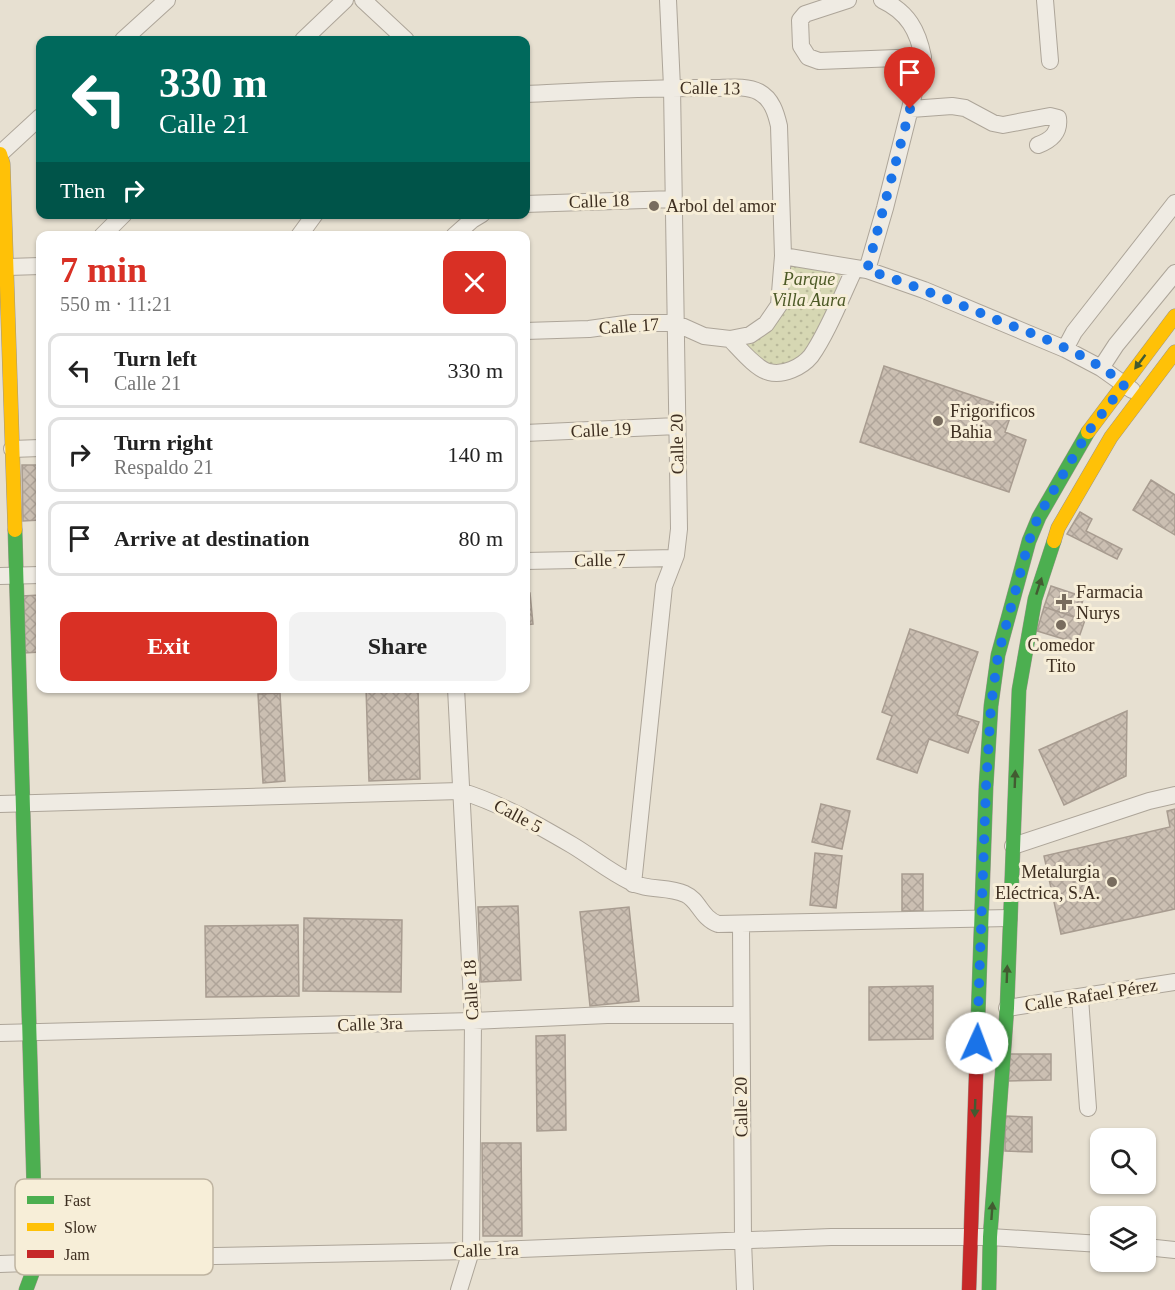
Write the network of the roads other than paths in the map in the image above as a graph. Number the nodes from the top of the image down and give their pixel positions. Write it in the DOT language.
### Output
graph roads {
  1 [pos="167,0"];
  2 [pos="345,0"];
  3 [pos="363,0"];
  4 [pos="668,0"];
  5 [pos="848,0"];
  6 [pos="882,0"];
  7 [pos="1045,0"];
  8 [pos="127,36"];
  9 [pos="307,36"];
  10 [pos="402,36"];
  11 [pos="923,57"];
  12 [pos="1050,61"];
  13 [pos="672,87"];
  14 [pos="530,94"];
  15 [pos="910,109"];
  16 [pos="36,121"];
  17 [pos="1038,145"];
  18 [pos="0,154"];
  19 [pos="674,199"];
  20 [pos="1175,203"];
  21 [pos="530,204"];
  22 [pos="119,219"];
  23 [pos="474,219"];
  24 [pos="107,231"];
  25 [pos="460,231"];
  26 [pos="783,256"];
  27 [pos="36,266"];
  28 [pos="8,267"];
  29 [pos="861,269"];
  30 [pos="1175,273"];
  31 [pos="1175,316"];
  32 [pos="675,323"];
  33 [pos="530,331"];
  34 [pos="730,339"];
  35 [pos="1065,349"];
  36 [pos="1175,352"];
  37 [pos="1101,368"];
  38 [pos="1124,385"];
  39 [pos="1142,397"];
  40 [pos="677,426"];
  41 [pos="530,433"];
  42 [pos="36,448"];
  43 [pos="12,449"];
  44 [pos="675,558"];
  45 [pos="530,561"];
  46 [pos="36,575"];
  47 [pos="0,576"];
  48 [pos="18,576"];
  49 [pos="456,693"];
  50 [pos="460,791"];
  51 [pos="1175,795"];
  52 [pos="24,803"];
  53 [pos="0,804"];
  54 [pos="1013,846"];
  55 [pos="633,884"];
  56 [pos="1009,918"];
  57 [pos="980,919"];
  58 [pos="741,925"];
  59 [pos="1175,982"];
  60 [pos="1080,998"];
  61 [pos="1007,1008"];
  62 [pos="740,1015"];
  63 [pos="472,1021"];
  64 [pos="0,1033"];
  65 [pos="29,1033"];
  66 [pos="1088,1108"];
  67 [pos="33,1179"];
  68 [pos="971,1236"];
  69 [pos="990,1237"];
  70 [pos="743,1241"];
  71 [pos="1090,1243"];
  72 [pos="1156,1249"];
  73 [pos="1175,1250"];
  74 [pos="471,1251"];
  75 [pos="213,1256"];
  76 [pos="0,1264"];
  77 [pos="15,1264"];
  78 [pos="32,1275"];
  79 [pos="26,1290"];
  80 [pos="459,1290"];
  81 [pos="745,1290"];
  82 [pos="969,1290"];
  83 [pos="989,1290"];
  1 -- 8 [label="street"];
  2 -- 9 [label="street"];
  3 -- 10 [label="street"];
  4 -- 13 [label="street, Calle 20"];
  5 -- 11 [label="street"];
  6 -- 11 [label="street"];
  7 -- 12 [label="street"];
  11 -- 15 [label="street"];
  13 -- 14 [label="street, Calle 13"];
  13 -- 19 [label="street, Calle 20"];
  13 -- 26 [label="street, Calle 13"];
  15 -- 17 [label="street"];
  15 -- 29 [label="street"];
  16 -- 18 [label="street"];
  18 -- 28 [label="main road"];
  19 -- 21 [label="street, Calle 18"];
  19 -- 32 [label="street, Calle 20"];
  20 -- 35 [label="street"];
  22 -- 24 [label="street"];
  23 -- 25 [label="street"];
  26 -- 29 [label="street"];
  26 -- 34 [label="street, Calle 17"];
  27 -- 28 [label="street"];
  28 -- 43 [label="main road"];
  29 -- 34 [label="street"];
  29 -- 35 [label="street"];
  30 -- 37 [label="street"];
  31 -- 38 [label="main road, one-way"];
  32 -- 33 [label="street, Calle 17"];
  32 -- 34 [label="street, Calle 17"];
  32 -- 40 [label="street, Calle 20"];
  35 -- 37 [label="street"];
  36 -- 39 [label="main road"];
  37 -- 38 [label="street"];
  38 -- 39 [label="street"];
  38 -- 57 [label="main road"];
  54 -- 39 [label="main road, one-way"];
  40 -- 41 [label="street, Calle 19"];
  40 -- 44 [label="street, Calle 20"];
  42 -- 43 [label="street"];
  43 -- 48 [label="main road"];
  44 -- 45 [label="street, Calle 7"];
  44 -- 55 [label="street, Calle 20"];
  46 -- 48 [label="street"];
  47 -- 48 [label="street"];
  48 -- 52 [label="main road"];
  49 -- 50 [label="street, Calle 18"];
  50 -- 52 [label="street, Calle 5"];
  50 -- 55 [label="street, Calle 5"];
  50 -- 63 [label="street, Calle 18"];
  51 -- 54 [label="street"];
  52 -- 53 [label="street, Calle 5"];
  52 -- 65 [label="main road"];
  54 -- 56 [label="main road"];
  55 -- 58 [label="street, Calle 5"];
  56 -- 57 [label="street, Calle 5"];
  61 -- 56 [label="main road, one-way"];
  57 -- 58 [label="street, Calle 5"];
  57 -- 68 [label="main road, one-way"];
  58 -- 62 [label="street, Calle 20"];
  59 -- 60 [label="street, Calle Rafael Pérez"];
  60 -- 61 [label="street, Calle Rafael Pérez"];
  60 -- 66 [label="street"];
  69 -- 61 [label="main road, one-way"];
  62 -- 63 [label="street, Calle 3ra"];
  62 -- 70 [label="street, Calle 20"];
  63 -- 65 [label="street, Calle 3ra"];
  63 -- 74 [label="street, Calle 18"];
  64 -- 65 [label="street, Calle 3ra"];
  65 -- 67 [label="main road"];
  68 -- 69 [label="street, Calle 1ra"];
  68 -- 70 [label="street, Calle 1ra"];
  68 -- 82 [label="main road"];
  69 -- 71 [label="street, Calle 1ra"];
  69 -- 83 [label="main road"];
  70 -- 74 [label="street, Calle 1ra"];
  70 -- 81 [label="street, Calle 20"];
  72 -- 73 [label="street"];
  74 -- 75 [label="street, Calle 1ra"];
  74 -- 80 [label="street, Calle 18"];
  76 -- 77 [label="street, Calle 1ra"];
  78 -- 79 [label="main road"];
}
